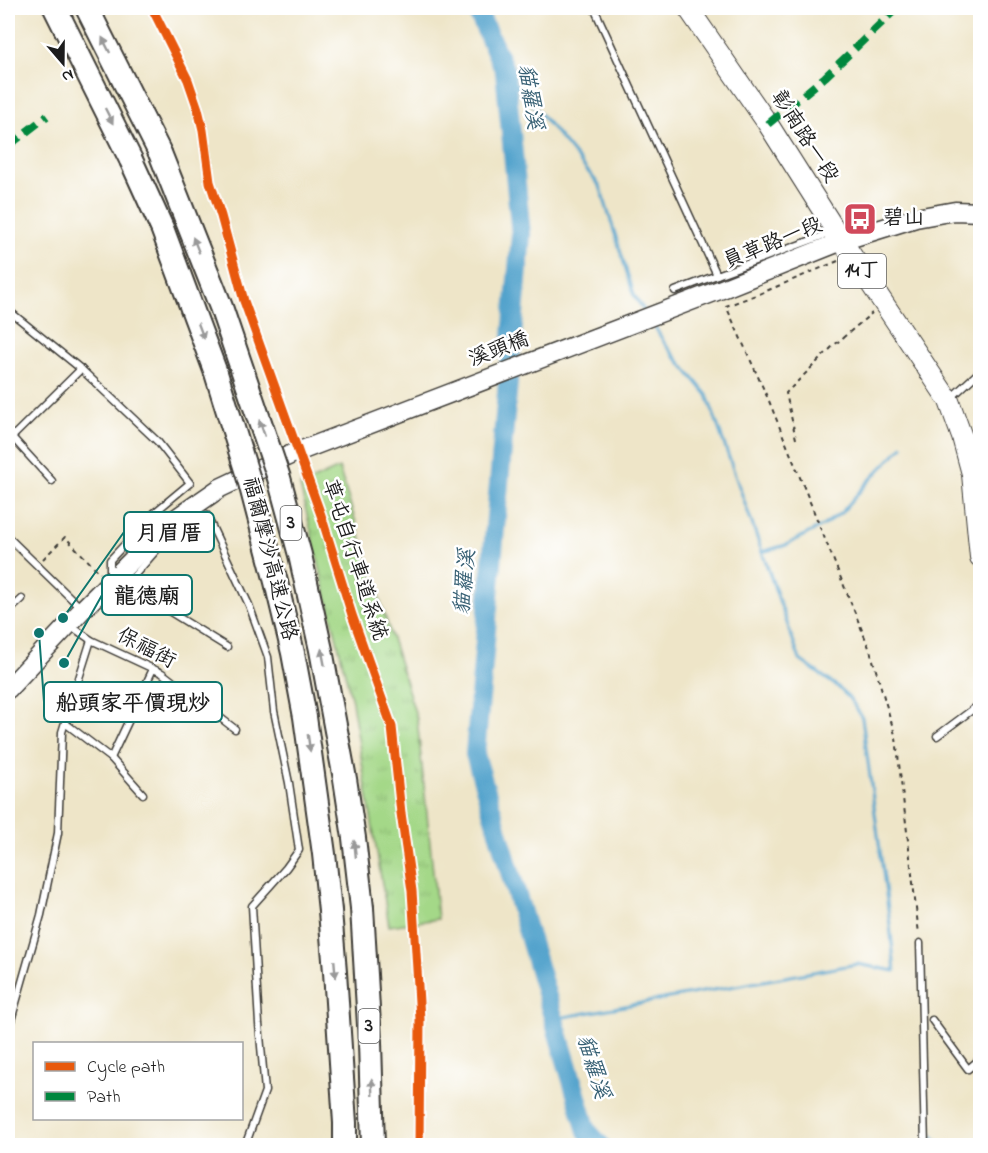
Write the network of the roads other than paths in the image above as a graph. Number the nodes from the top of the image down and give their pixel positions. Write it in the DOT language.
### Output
graph roads {
  1 [pos="55,8"];
  2 [pos="87,8"];
  3 [pos="594,8"];
  4 [pos="688,8"];
  5 [pos="981,212"];
  6 [pos="842,241"];
  7 [pos="720,282"];
  8 [pos="675,291"];
  9 [pos="8,310"];
  10 [pos="81,369"];
  11 [pos="981,371"];
  12 [pos="949,401"];
  13 [pos="10,439"];
  14 [pos="976,474"];
  15 [pos="51,481"];
  16 [pos="8,537"];
  17 [pos="981,557"];
  18 [pos="109,583"];
  19 [pos="22,599"];
  20 [pos="83,609"];
  21 [pos="8,612"];
  22 [pos="69,624"];
  23 [pos="91,639"];
  24 [pos="227,647"];
  25 [pos="153,669"];
  26 [pos="9,685"];
  27 [pos="981,704"];
  28 [pos="65,723"];
  29 [pos="235,729"];
  30 [pos="937,736"];
  31 [pos="111,758"];
  32 [pos="143,794"];
  33 [pos="920,943"];
  34 [pos="932,1020"];
  35 [pos="8,1031"];
  36 [pos="981,1059"];
  37 [pos="245,1146"];
  38 [pos="345,1146"];
  39 [pos="373,1146"];
  40 [pos="925,1146"];
  1 -- 38 [label="highway, 福爾摩沙高速公路 / 3, one-way, bridge"];
  39 -- 2 [label="highway, 福爾摩沙高速公路 / 3, one-way, bridge"];
  3 -- 7 [label="lane"];
  4 -- 6 [label="main road, 彰南路一段 / 14丁"];
  5 -- 6 [label="main road, 員草路一段"];
  6 -- 7 [label="main road, 員草路一段"];
  6 -- 12 [label="main road, 彰南路一段 / 14丁"];
  7 -- 8 [label="lane"];
  7 -- 18 [label="main road, 溪頭橋"];
  9 -- 10 [label="lane"];
  10 -- 13 [label="lane"];
  10 -- 18 [label="lane"];
  11 -- 12 [label="lane"];
  12 -- 14 [label="main road, 彰南路一段 / 14丁"];
  13 -- 15 [label="lane"];
  14 -- 17 [label="main road, 彰南路一段 / 14丁"];
  16 -- 20 [label="lane"];
  18 -- 20 [label="main road, 溪頭橋"];
  18 -- 24 [label="lane"];
  18 -- 37 [label="lane"];
  19 -- 21 [label="lane"];
  20 -- 22 [label="main road, 溪頭橋"];
  22 -- 23 [label="lane, 保福街"];
  22 -- 26 [label="main road, 溪頭橋"];
  23 -- 25 [label="lane, 保福街"];
  23 -- 28 [label="lane"];
  25 -- 29 [label="lane, 保福街"];
  25 -- 31 [label="lane"];
  27 -- 30 [label="lane"];
  28 -- 31 [label="lane"];
  28 -- 35 [label="lane"];
  31 -- 32 [label="lane"];
  33 -- 40 [label="lane"];
  34 -- 36 [label="lane"];
}
